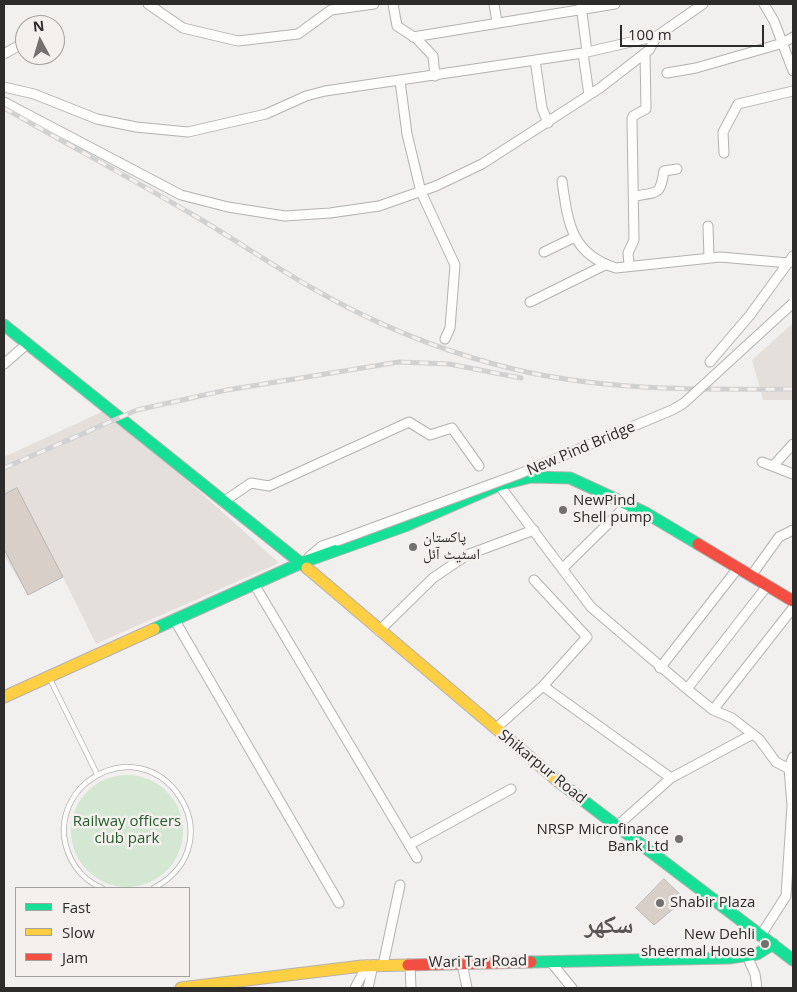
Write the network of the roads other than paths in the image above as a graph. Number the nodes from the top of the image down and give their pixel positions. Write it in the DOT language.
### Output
graph roads {
  1 [pos="148,4"];
  2 [pos="374,4"];
  3 [pos="393,4"];
  4 [pos="494,4"];
  5 [pos="615,4"];
  6 [pos="703,4"];
  7 [pos="764,4"];
  8 [pos="581,6"];
  9 [pos="774,21"];
  10 [pos="497,22"];
  11 [pos="657,36"];
  12 [pos="413,37"];
  13 [pos="793,37"];
  14 [pos="783,43"];
  15 [pos="15,48"];
  16 [pos="585,52"];
  17 [pos="645,53"];
  18 [pos="4,54"];
  19 [pos="535,60"];
  20 [pos="793,71"];
  21 [pos="667,72"];
  22 [pos="435,76"];
  23 [pos="400,81"];
  24 [pos="4,87"];
  25 [pos="793,90"];
  26 [pos="589,95"];
  27 [pos="4,102"];
  28 [pos="548,123"];
  29 [pos="724,152"];
  30 [pos="677,170"];
  31 [pos="562,181"];
  32 [pos="421,192"];
  33 [pos="635,196"];
  34 [pos="708,226"];
  35 [pos="575,237"];
  36 [pos="544,252"];
  37 [pos="709,258"];
  38 [pos="791,260"];
  39 [pos="605,265"];
  40 [pos="629,265"];
  41 [pos="530,302"];
  42 [pos="793,303"];
  43 [pos="4,324"];
  44 [pos="445,339"];
  45 [pos="27,344"];
  46 [pos="710,362"];
  47 [pos="4,364"];
  48 [pos="793,444"];
  49 [pos="762,462"];
  50 [pos="479,466"];
  51 [pos="773,466"];
  52 [pos="793,474"];
  53 [pos="499,485"];
  54 [pos="223,502"];
  55 [pos="628,504"];
  56 [pos="534,530"];
  57 [pos="793,530"];
  58 [pos="301,563"];
  59 [pos="563,568"];
  60 [pos="738,568"];
  61 [pos="752,576"];
  62 [pos="534,580"];
  63 [pos="254,584"];
  64 [pos="767,586"];
  65 [pos="793,602"];
  66 [pos="793,608"];
  67 [pos="174,619"];
  68 [pos="379,632"];
  69 [pos="660,668"];
  70 [pos="49,676"];
  71 [pos="543,686"];
  72 [pos="687,689"];
  73 [pos="4,697"];
  74 [pos="713,710"];
  75 [pos="495,730"];
  76 [pos="753,734"];
  77 [pos="793,757"];
  78 [pos="791,770"];
  79 [pos="97,774"];
  80 [pos="671,778"];
  81 [pos="511,789"];
  82 [pos="617,826"];
  83 [pos="410,845"];
  84 [pos="417,858"];
  85 [pos="400,885"];
  86 [pos="100,887"];
  87 [pos="156,887"];
  88 [pos="339,903"];
  89 [pos="761,935"];
  90 [pos="773,944"];
  91 [pos="748,956"];
  92 [pos="550,960"];
  93 [pos="793,960"];
  94 [pos="462,963"];
  95 [pos="410,964"];
  96 [pos="374,965"];
  97 [pos="221,985"];
  98 [pos="181,988"];
  99 [pos="355,988"];
  100 [pos="368,988"];
  101 [pos="411,988"];
  102 [pos="467,988"];
  103 [pos="572,988"];
  104 [pos="757,988"];
  1 -- 2 [label="street"];
  3 -- 12 [label="street"];
  4 -- 10 [label="street"];
  5 -- 8 [label="street"];
  6 -- 11 [label="street"];
  7 -- 9 [label="street"];
  8 -- 10 [label="street"];
  8 -- 16 [label="street"];
  9 -- 13 [label="street"];
  9 -- 14 [label="street"];
  10 -- 12 [label="street"];
  11 -- 16 [label="street"];
  11 -- 17 [label="street"];
  12 -- 22 [label="street"];
  13 -- 14 [label="street"];
  14 -- 20 [label="street"];
  14 -- 21 [label="street"];
  15 -- 18 [label="street"];
  16 -- 19 [label="street"];
  16 -- 26 [label="street"];
  17 -- 26 [label="street"];
  17 -- 33 [label="street"];
  19 -- 22 [label="street"];
  19 -- 28 [label="street"];
  22 -- 23 [label="street"];
  23 -- 24 [label="street"];
  23 -- 32 [label="street"];
  25 -- 29 [label="street"];
  26 -- 28 [label="street"];
  27 -- 32 [label="street"];
  28 -- 32 [label="street"];
  30 -- 33 [label="street"];
  31 -- 35 [label="street"];
  32 -- 44 [label="street"];
  33 -- 40 [label="street"];
  34 -- 37 [label="street"];
  35 -- 36 [label="street"];
  35 -- 39 [label="street"];
  37 -- 38 [label="street"];
  37 -- 40 [label="street"];
  38 -- 46 [label="street"];
  39 -- 40 [label="street"];
  39 -- 41 [label="street"];
  42 -- 58 [label="street, New Pind Bridge, bridge"];
  43 -- 45 [label="main road, Shikarpur Road"];
  45 -- 47 [label="street"];
  45 -- 54 [label="main road, Shikarpur Road"];
  48 -- 51 [label="street"];
  49 -- 51 [label="street"];
  50 -- 54 [label="street"];
  51 -- 52 [label="street"];
  53 -- 55 [label="main road"];
  53 -- 56 [label="street"];
  53 -- 58 [label="main road"];
  54 -- 58 [label="main road, Shikarpur Road"];
  55 -- 59 [label="street"];
  55 -- 60 [label="main road"];
  56 -- 59 [label="street"];
  56 -- 68 [label="street"];
  57 -- 61 [label="street"];
  58 -- 63 [label="main road"];
  58 -- 68 [label="main road, Shikarpur Road"];
  59 -- 69 [label="street"];
  60 -- 61 [label="main road"];
  60 -- 69 [label="street"];
  61 -- 64 [label="main road"];
  62 -- 71 [label="street"];
  63 -- 67 [label="main road"];
  63 -- 83 [label="street"];
  64 -- 65 [label="main road"];
  64 -- 72 [label="street"];
  66 -- 74 [label="street"];
  67 -- 70 [label="main road"];
  67 -- 88 [label="street"];
  68 -- 75 [label="main road, Shikarpur Road"];
  69 -- 72 [label="street"];
  70 -- 73 [label="main road"];
  70 -- 79 [label="lane"];
  71 -- 75 [label="street"];
  71 -- 80 [label="street"];
  72 -- 74 [label="street"];
  74 -- 76 [label="street"];
  75 -- 82 [label="main road, Shikarpur Road"];
  76 -- 78 [label="street"];
  76 -- 80 [label="street"];
  77 -- 78 [label="street"];
  78 -- 89 [label="street"];
  79 -- 86 [label="lane"];
  79 -- 87 [label="lane"];
  80 -- 82 [label="street"];
  81 -- 83 [label="street"];
  82 -- 89 [label="main road, Shikarpur Road"];
  83 -- 84 [label="street"];
  85 -- 96 [label="street"];
  89 -- 90 [label="main road, Shikarpur Road"];
  90 -- 91 [label="main road, Wari Tar Road"];
  90 -- 93 [label="main road, Shikarpur Road"];
  91 -- 92 [label="main road, Wari Tar Road"];
  91 -- 104 [label="street"];
  92 -- 94 [label="main road, Wari Tar Road"];
  92 -- 103 [label="street"];
  94 -- 95 [label="main road, Wari Tar Road"];
  94 -- 102 [label="street"];
  95 -- 96 [label="main road, Wari Tar Road"];
  95 -- 101 [label="street"];
  96 -- 97 [label="main road, Wari Tar Road"];
  96 -- 99 [label="street"];
  96 -- 100 [label="street"];
  97 -- 98 [label="main road, Wari Tar Road"];
}
